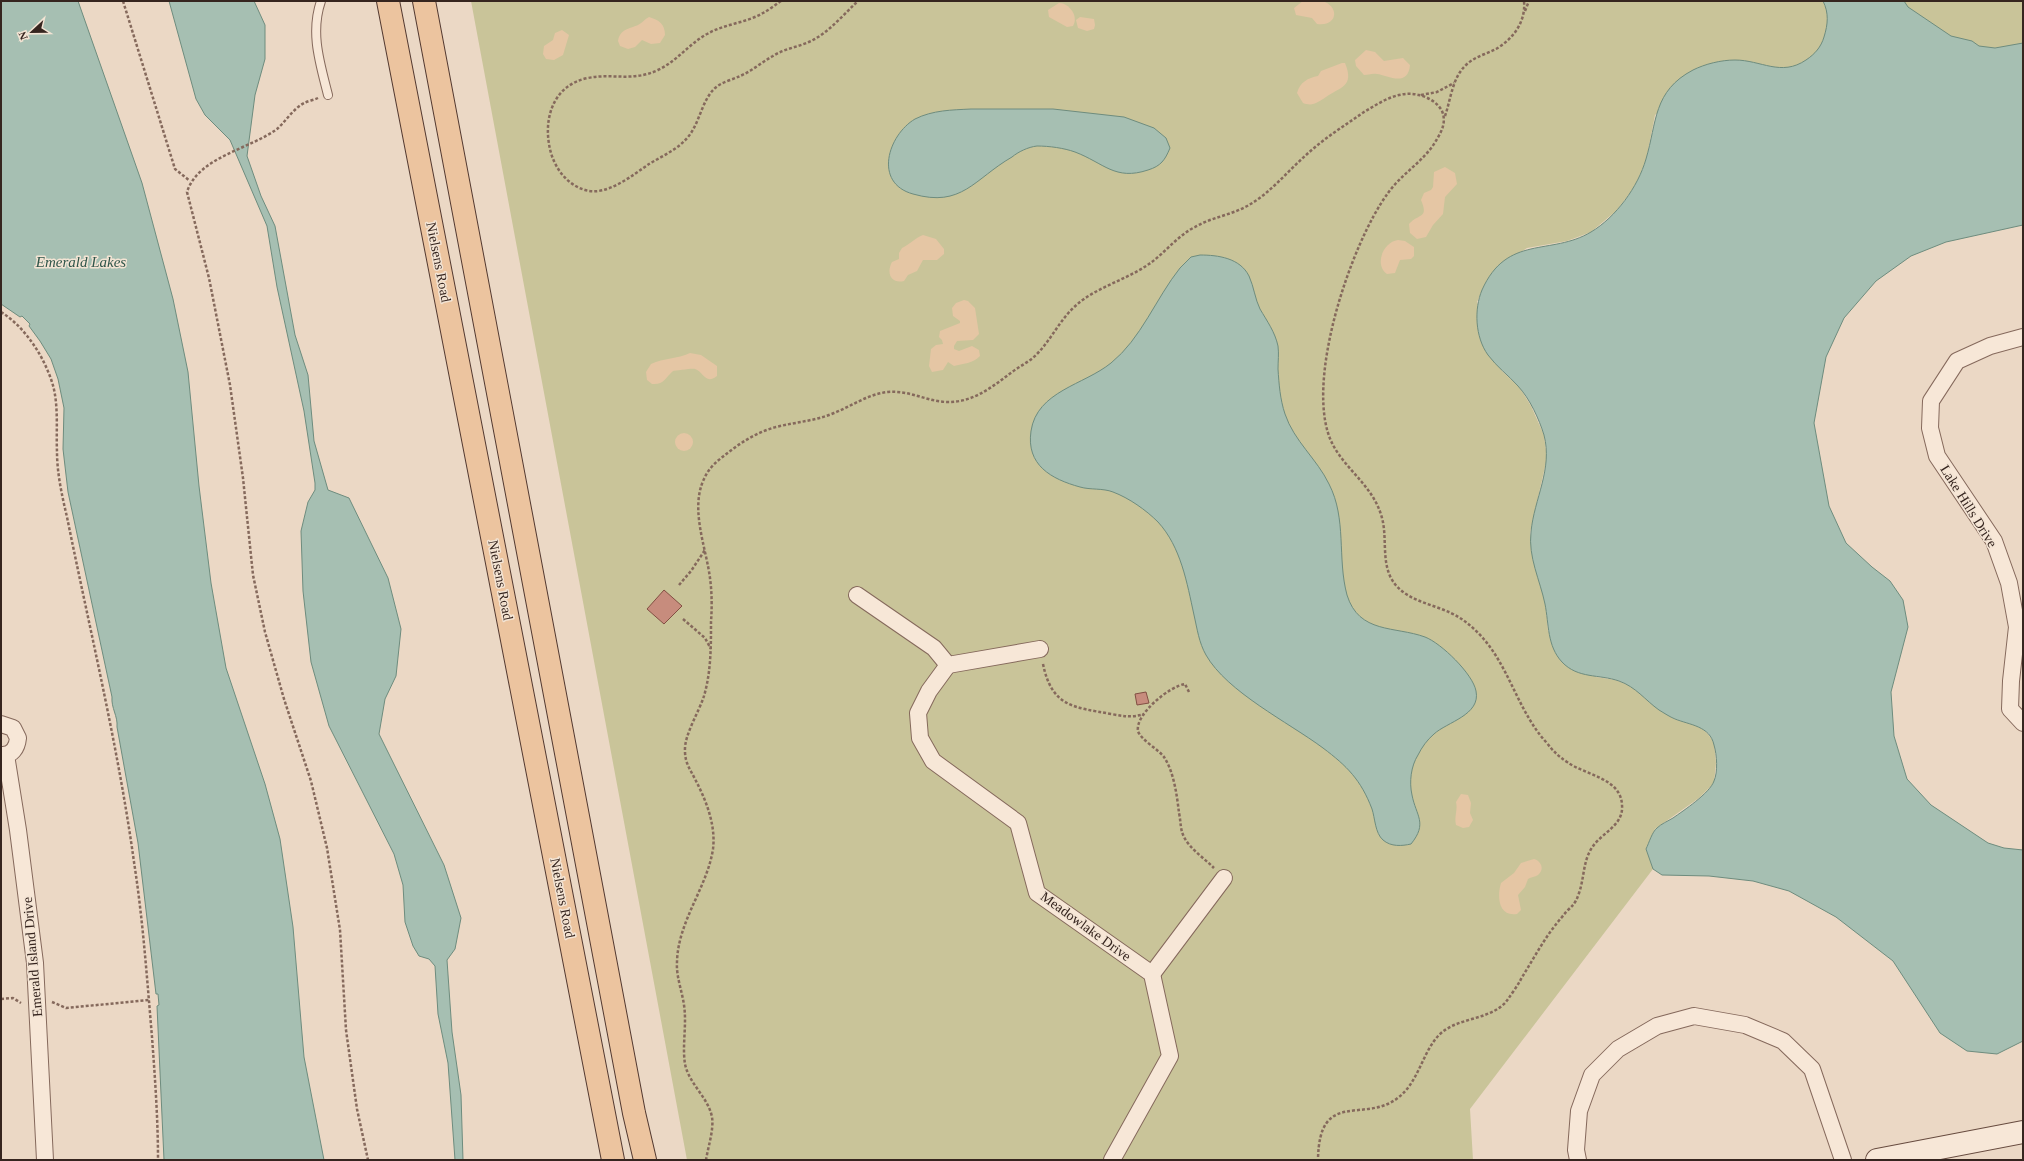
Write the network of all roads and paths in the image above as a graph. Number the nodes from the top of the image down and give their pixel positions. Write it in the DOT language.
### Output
graph roads {
  1 [pos="123,1"];
  2 [pos="321,1"];
  3 [pos="388,1"];
  4 [pos="424,1"];
  5 [pos="781,1"];
  6 [pos="858,1"];
  7 [pos="1524,1"];
  8 [pos="1529,1"];
  9 [pos="1523,15"];
  10 [pos="1454,83"];
  11 [pos="328,95"];
  12 [pos="1421,95"];
  13 [pos="1445,117"];
  14 [pos="190,181"];
  15 [pos="1,312"];
  16 [pos="2023,337"];
  17 [pos="705,549"];
  18 [pos="679,585"];
  19 [pos="858,595"];
  20 [pos="683,619"];
  21 [pos="1040,649"];
  22 [pos="711,650"];
  23 [pos="948,665"];
  24 [pos="1189,692"];
  25 [pos="1144,714"];
  26 [pos="1,724"];
  27 [pos="2023,724"];
  28 [pos="3,755"];
  29 [pos="1224,878"];
  30 [pos="1152,974"];
  31 [pos="1,999"];
  32 [pos="149,1000"];
  33 [pos="37,1003"];
  34 [pos="2023,1132"];
  35 [pos="45,1160"];
  36 [pos="158,1160"];
  37 [pos="368,1160"];
  38 [pos="613,1160"];
  39 [pos="645,1160"];
  40 [pos="706,1160"];
  41 [pos="1112,1160"];
  42 [pos="1318,1160"];
  43 [pos="1578,1160"];
  44 [pos="1843,1160"];
  45 [pos="1877,1160"];
  1 -- 14 [label="path"];
  2 -- 11 [label="lane"];
  3 -- 38 [label="main road, Nielsens Road"];
  4 -- 39 [label="main road"];
  5 -- 6 [label="path"];
  7 -- 9 [label="path"];
  8 -- 9 [label="path"];
  9 -- 10 [label="path"];
  10 -- 12 [label="path"];
  10 -- 13 [label="path"];
  11 -- 14 [label="path"];
  12 -- 13 [label="path"];
  12 -- 17 [label="path"];
  13 -- 42 [label="path"];
  14 -- 37 [label="path"];
  15 -- 32 [label="path"];
  16 -- 27 [label="street, Lake Hills Drive"];
  17 -- 18 [label="path"];
  17 -- 22 [label="path"];
  19 -- 23 [label="street"];
  20 -- 22 [label="path"];
  21 -- 23 [label="street"];
  21 -- 25 [label="path"];
  22 -- 40 [label="path"];
  23 -- 30 [label="street, Meadowlake Drive"];
  24 -- 25 [label="path"];
  25 -- 29 [label="path"];
  26 -- 28 [label="street"];
  28 -- 33 [label="street, Emerald Island Drive"];
  29 -- 30 [label="street"];
  30 -- 41 [label="street"];
  31 -- 33 [label="path"];
  32 -- 33 [label="path"];
  32 -- 36 [label="path"];
  33 -- 35 [label="street, Emerald Island Drive"];
  34 -- 45 [label="street"];
  43 -- 44 [label="street"];
}
